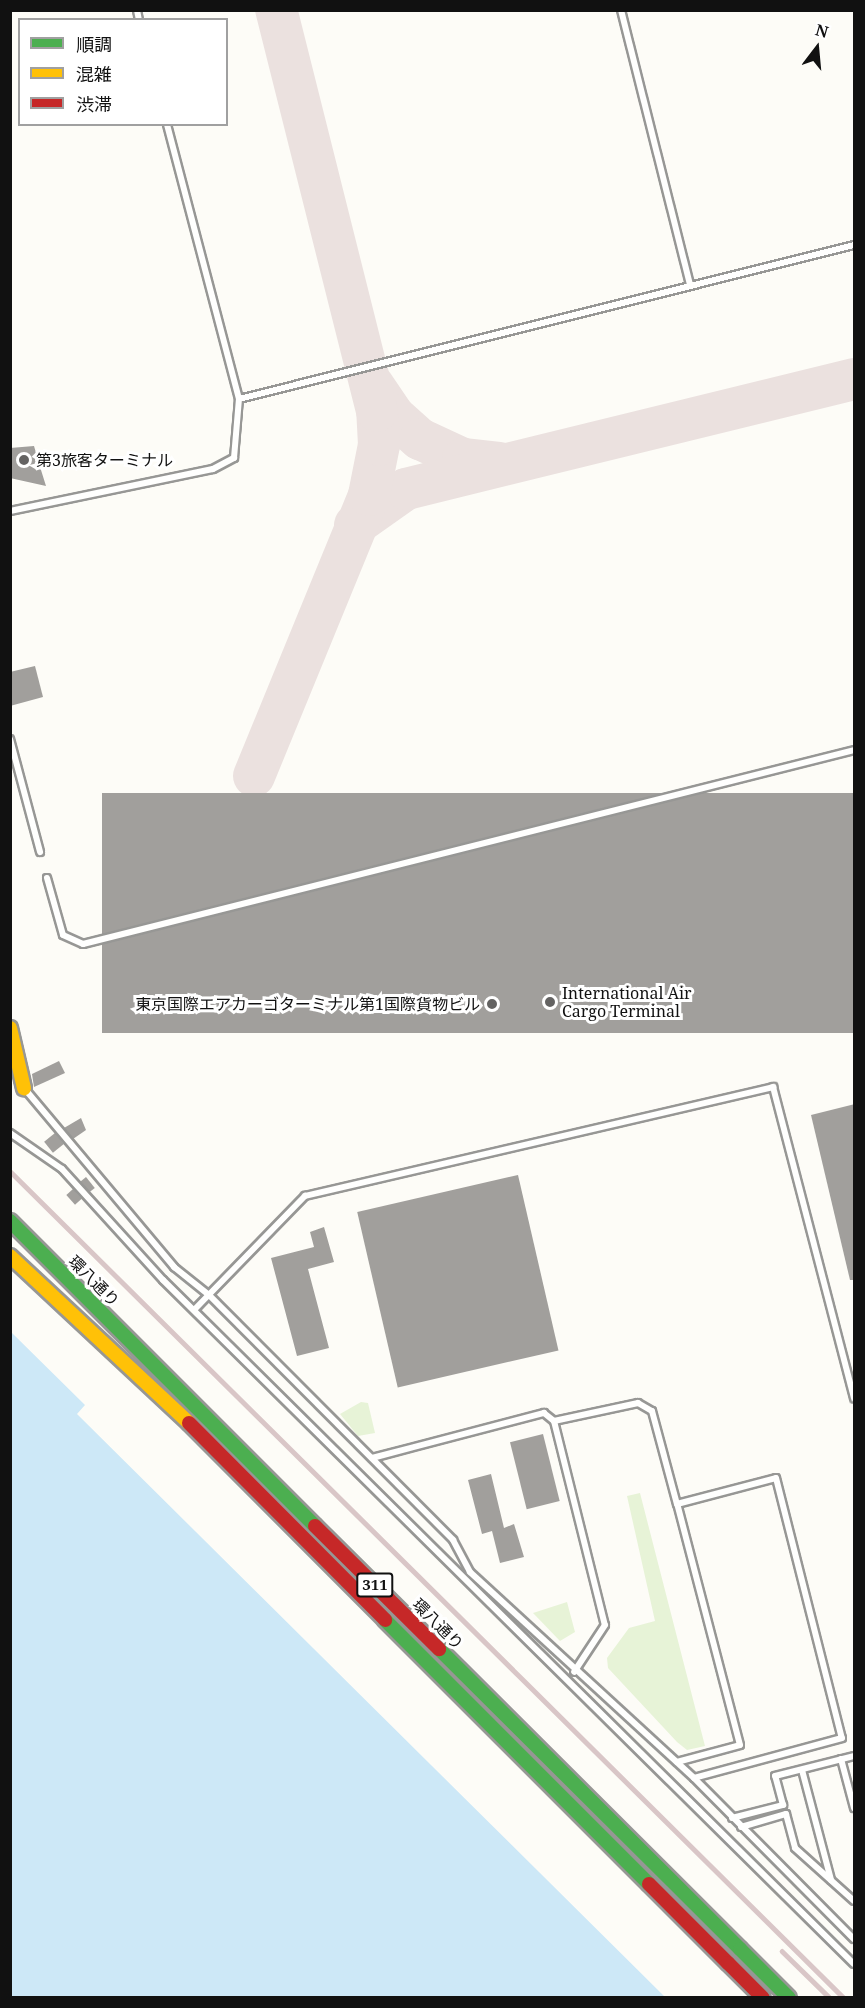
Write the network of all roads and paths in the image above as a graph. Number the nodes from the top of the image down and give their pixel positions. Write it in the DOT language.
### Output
graph roads {
  1 [pos="621,10"];
  2 [pos="168,126"];
  3 [pos="855,244"];
  4 [pos="690,285"];
  5 [pos="239,399"];
  6 [pos="10,511"];
  7 [pos="10,740"];
  8 [pos="855,750"];
  9 [pos="40,852"];
  10 [pos="47,878"];
  11 [pos="10,1028"];
  12 [pos="24,1088"];
  13 [pos="10,1133"];
  14 [pos="10,1221"];
  15 [pos="10,1256"];
  16 [pos="209,1295"];
  17 [pos="195,1309"];
  18 [pos="855,1399"];
  19 [pos="554,1421"];
  20 [pos="372,1458"];
  21 [pos="677,1504"];
  22 [pos="574,1672"];
  23 [pos="855,1756"];
  24 [pos="841,1760"];
  25 [pos="677,1762"];
  26 [pos="802,1770"];
  27 [pos="694,1778"];
  28 [pos="855,1808"];
  29 [pos="732,1818"];
  30 [pos="741,1827"];
  31 [pos="832,1880"];
  32 [pos="855,1901"];
  33 [pos="855,1939"];
  34 [pos="855,1964"];
  35 [pos="763,1998"];
  36 [pos="789,1998"];
  1 -- 4 [label="lane"];
  2 -- 5 [label="lane"];
  3 -- 4 [label="lane"];
  4 -- 5 [label="lane"];
  5 -- 6 [label="lane"];
  7 -- 9 [label="lane"];
  8 -- 10 [label="lane"];
  11 -- 12 [label="main road"];
  12 -- 16 [label="lane"];
  13 -- 17 [label="lane"];
  14 -- 36 [label="main road, 環八通り / 311"];
  15 -- 35 [label="main road, 環八通り / 311"];
  16 -- 17 [label="lane"];
  16 -- 18 [label="lane"];
  16 -- 20 [label="lane"];
  17 -- 34 [label="lane"];
  19 -- 20 [label="lane"];
  19 -- 21 [label="lane"];
  19 -- 22 [label="lane"];
  20 -- 22 [label="lane"];
  21 -- 25 [label="lane"];
  21 -- 27 [label="lane"];
  22 -- 25 [label="lane"];
  23 -- 24 [label="lane"];
  24 -- 26 [label="lane"];
  24 -- 28 [label="lane"];
  25 -- 27 [label="lane"];
  26 -- 29 [label="lane"];
  26 -- 31 [label="lane"];
  27 -- 29 [label="lane"];
  29 -- 30 [label="lane"];
  30 -- 31 [label="lane"];
  30 -- 33 [label="lane"];
  31 -- 32 [label="lane"];
}
